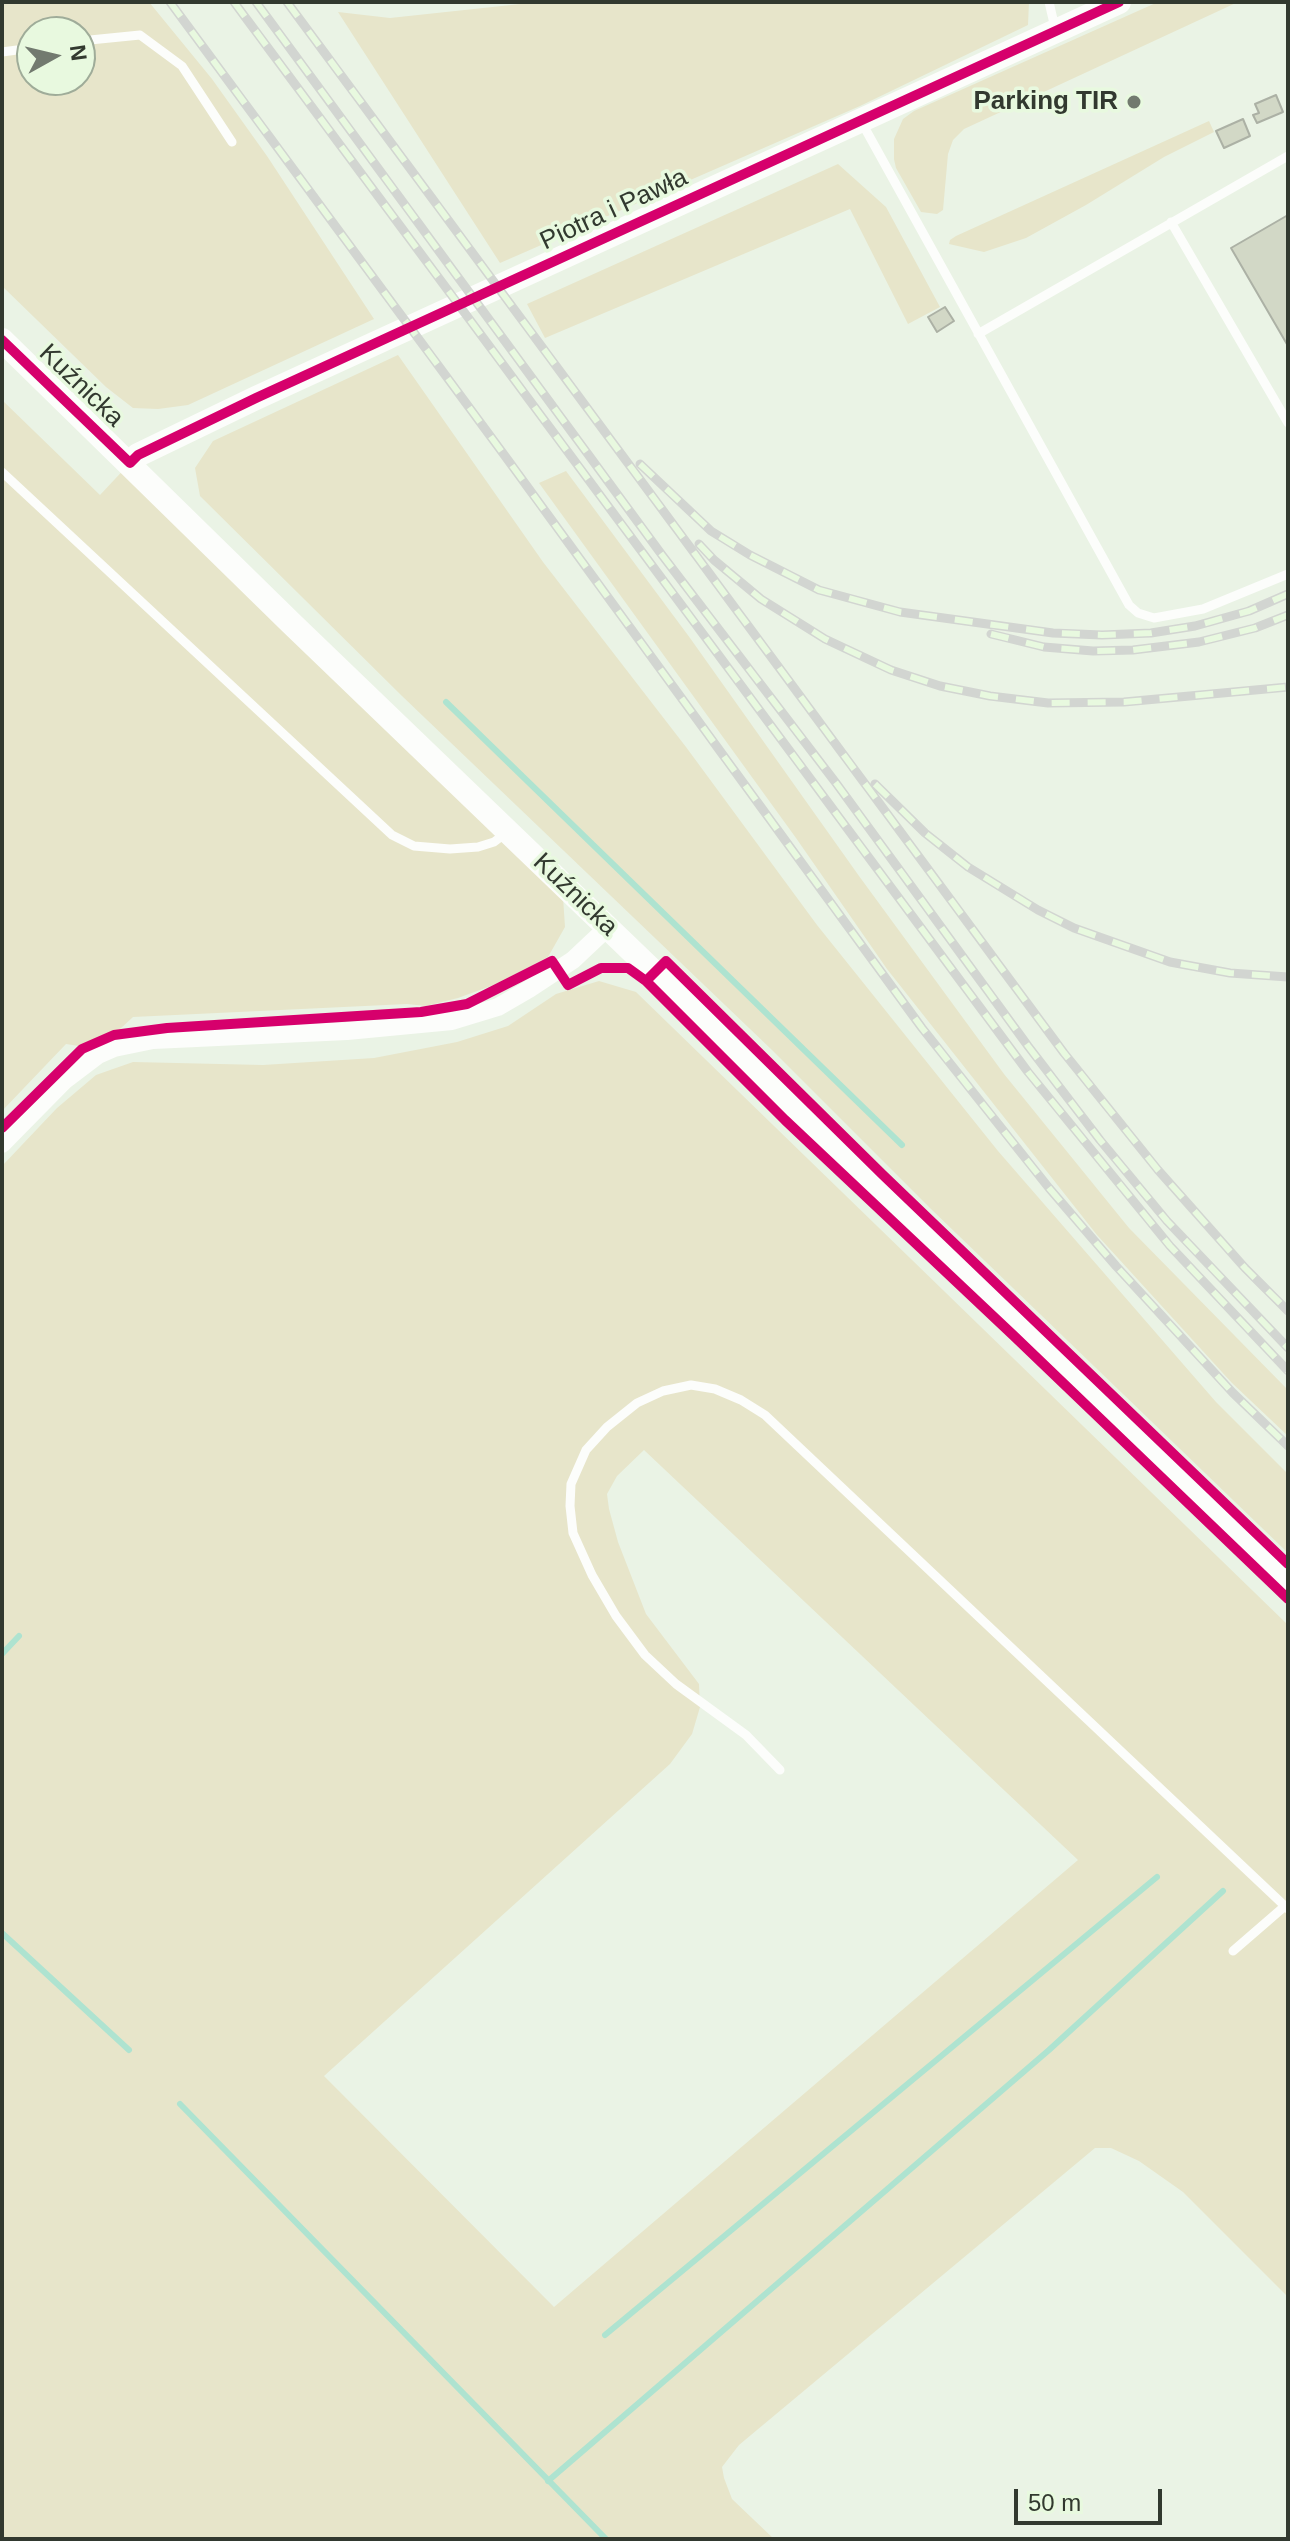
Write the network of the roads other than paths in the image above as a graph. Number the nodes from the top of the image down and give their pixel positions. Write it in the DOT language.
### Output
graph roads {
  1 [pos="1049,2"];
  2 [pos="1105,5"];
  3 [pos="1055,31"];
  4 [pos="96,39"];
  5 [pos="861,120"];
  6 [pos="232,142"];
  7 [pos="1288,156"];
  8 [pos="1171,222"];
  9 [pos="978,334"];
  10 [pos="2,340"];
  11 [pos="1288,423"];
  12 [pos="130,463"];
  13 [pos="2,472"];
  14 [pos="1288,574"];
  15 [pos="509,831"];
  16 [pos="608,927"];
  17 [pos="2,1144"];
  18 [pos="1288,1582"];
  19 [pos="780,1770"];
  20 [pos="1287,1908"];
  21 [pos="1233,1951"];
  1 -- 3 [label="lane"];
  2 -- 3 [label="street, Piotra i Pawła"];
  3 -- 5 [label="street, Piotra i Pawła"];
  4 -- 6 [label="lane"];
  5 -- 9 [label="lane"];
  5 -- 12 [label="street, Piotra i Pawła"];
  7 -- 8 [label="lane"];
  8 -- 9 [label="lane"];
  8 -- 11 [label="lane"];
  9 -- 14 [label="lane"];
  10 -- 12 [label="street, Kuźnicka"];
  12 -- 15 [label="street, Kuźnicka"];
  13 -- 15 [label="lane"];
  15 -- 16 [label="street, Kuźnicka"];
  16 -- 17 [label="street"];
  16 -- 18 [label="street, Kuźnicka"];
  19 -- 20 [label="lane"];
  20 -- 21 [label="lane"];
}
